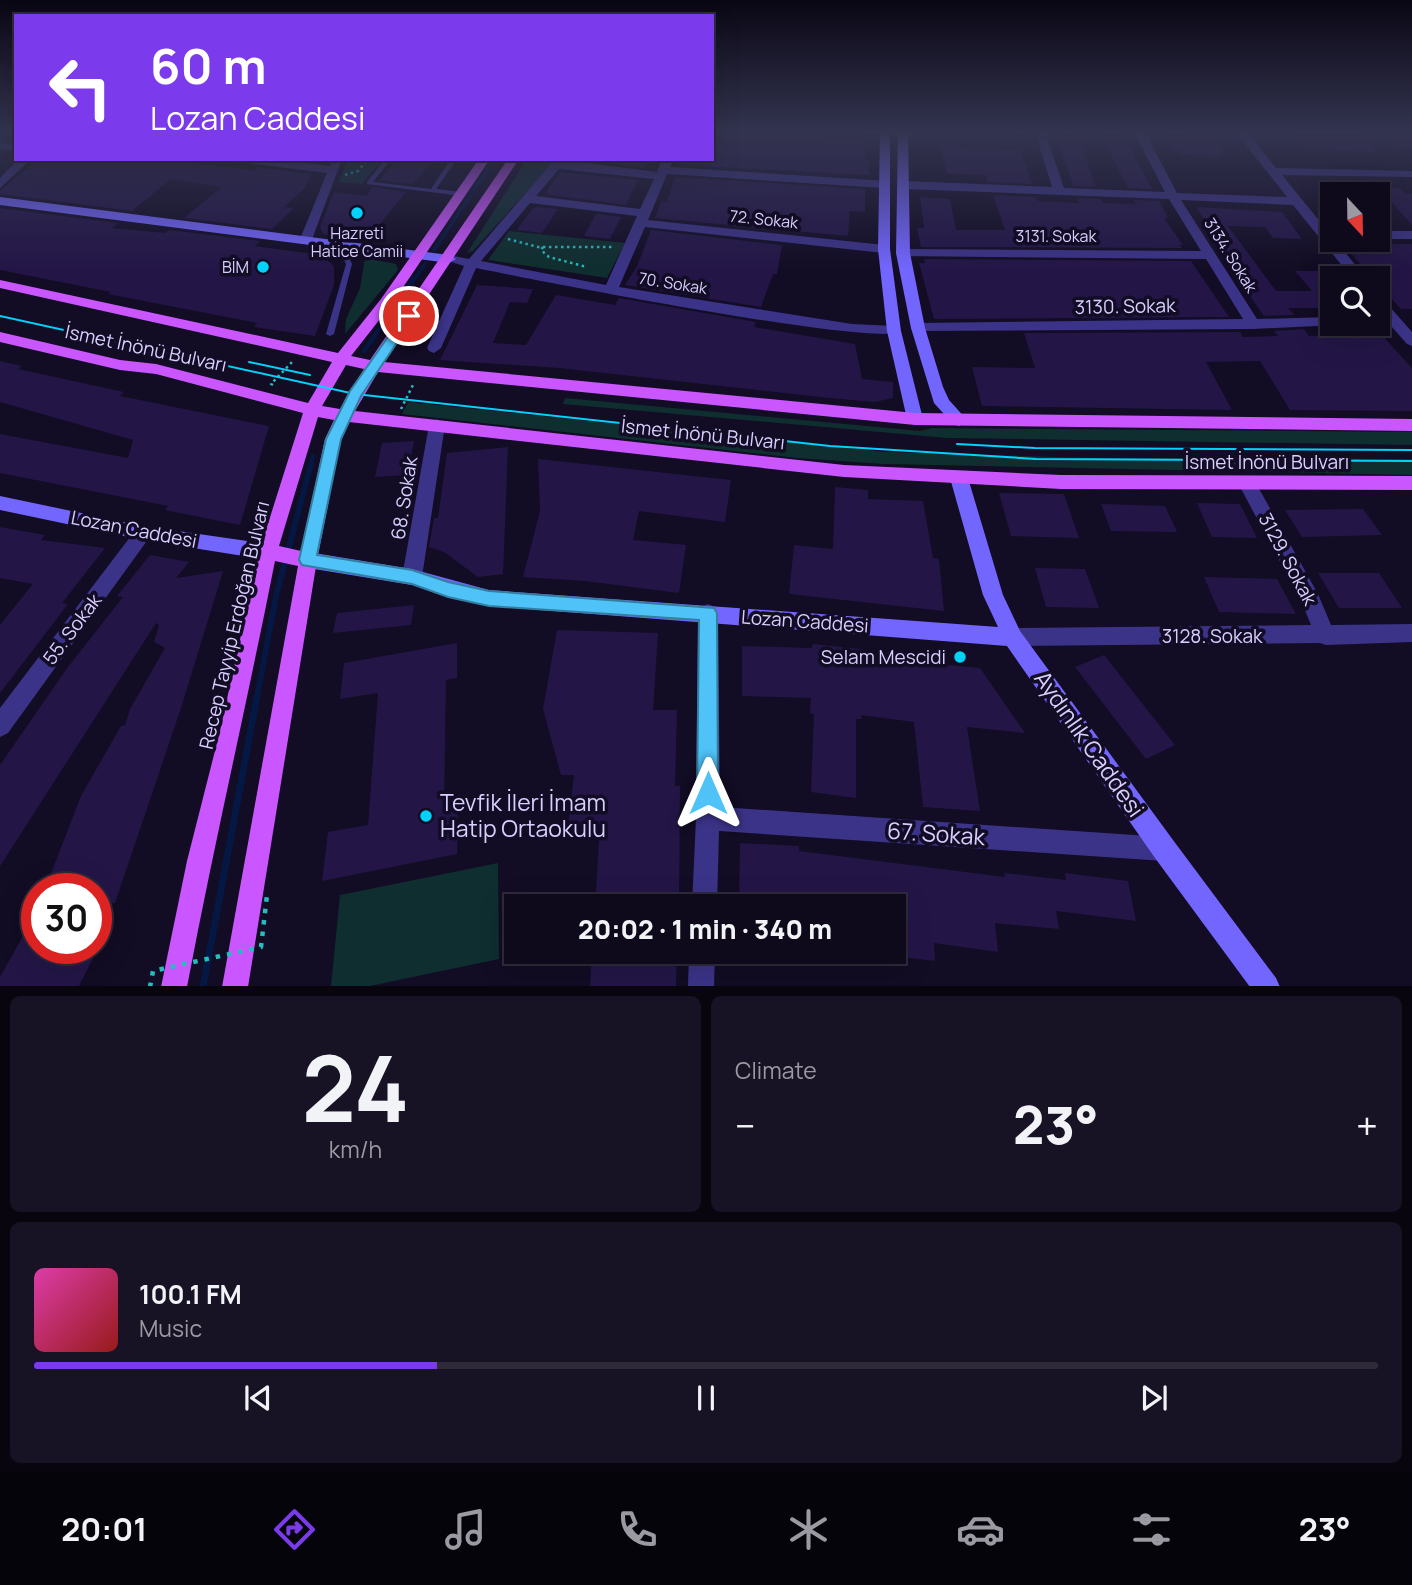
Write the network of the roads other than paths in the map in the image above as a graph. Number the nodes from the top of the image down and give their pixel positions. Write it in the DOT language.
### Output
graph roads {
  1 [pos="331,178"];
  2 [pos="373,178"];
  3 [pos="441,178"];
  4 [pos="472,178"];
  5 [pos="502,178"];
  6 [pos="545,178"];
  7 [pos="660,178"];
  8 [pos="802,178"];
  9 [pos="884,178"];
  10 [pos="904,178"];
  11 [pos="1055,178"];
  12 [pos="1163,178"];
  13 [pos="1278,178"];
  14 [pos="884,184"];
  15 [pos="904,185"];
  16 [pos="432,191"];
  17 [pos="1059,191"];
  18 [pos="461,194"];
  19 [pos="1173,196"];
  20 [pos="528,199"];
  21 [pos="0,201"];
  22 [pos="1296,201"];
  23 [pos="642,218"];
  24 [pos="1320,227"];
  25 [pos="1390,235"];
  26 [pos="1412,235"];
  27 [pos="313,240"];
  28 [pos="884,250"];
  29 [pos="903,253"];
  30 [pos="420,255"];
  31 [pos="1210,255"];
  32 [pos="449,259"];
  33 [pos="471,265"];
  34 [pos="0,284"];
  35 [pos="611,290"];
  36 [pos="1390,316"];
  37 [pos="1412,321"];
  38 [pos="1390,322"];
  39 [pos="1395,322"];
  40 [pos="1320,323"];
  41 [pos="1253,324"];
  42 [pos="918,328"];
  43 [pos="894,331"];
  44 [pos="330,334"];
  45 [pos="0,337"];
  46 [pos="1412,341"];
  47 [pos="434,348"];
  48 [pos="342,359"];
  49 [pos="374,366"];
  50 [pos="312,410"];
  51 [pos="345,416"];
  52 [pos="915,419"];
  53 [pos="959,420"];
  54 [pos="437,425"];
  55 [pos="1412,425"];
  56 [pos="958,478"];
  57 [pos="1247,483"];
  58 [pos="1412,483"];
  59 [pos="1,504"];
  60 [pos="143,533"];
  61 [pos="272,553"];
  62 [pos="303,560"];
  63 [pos="412,577"];
  64 [pos="708,613"];
  65 [pos="1412,633"];
  66 [pos="1326,636"];
  67 [pos="1013,637"];
  68 [pos="0,726"];
  69 [pos="708,818"];
  70 [pos="1164,849"];
  71 [pos="705,894"];
  72 [pos="702,964"];
  73 [pos="174,986"];
  74 [pos="234,986"];
  75 [pos="701,986"];
  76 [pos="1267,986"];
  1 -- 27 [label="street"];
  2 -- 16 [label="lane"];
  3 -- 16 [label="lane"];
  4 -- 18 [label="main road, Recep Tayyip Erdoğan Bulvarı"];
  5 -- 32 [label="main road"];
  6 -- 20 [label="street"];
  7 -- 23 [label="street"];
  8 -- 14 [label="street"];
  9 -- 14 [label="main road"];
  10 -- 15 [label="main road"];
  11 -- 17 [label="street"];
  12 -- 19 [label="street, 3134. Sokak"];
  13 -- 22 [label="street"];
  14 -- 28 [label="main road"];
  15 -- 17 [label="street"];
  15 -- 29 [label="main road"];
  16 -- 18 [label="lane"];
  17 -- 19 [label="street"];
  18 -- 30 [label="main road, Recep Tayyip Erdoğan Bulvarı"];
  19 -- 22 [label="street"];
  19 -- 31 [label="street, 3134. Sokak"];
  20 -- 23 [label="street, 72. Sokak"];
  20 -- 33 [label="street"];
  21 -- 27 [label="main road"];
  22 -- 24 [label="street"];
  23 -- 28 [label="street, 72. Sokak"];
  23 -- 35 [label="street"];
  25 -- 26 [label="street"];
  27 -- 30 [label="main road"];
  27 -- 44 [label="lane"];
  28 -- 43 [label="main road"];
  29 -- 31 [label="street, 3131. Sokak"];
  29 -- 42 [label="main road"];
  30 -- 32 [label="main road"];
  30 -- 48 [label="main road, Recep Tayyip Erdoğan Bulvarı"];
  31 -- 41 [label="street, 3134. Sokak"];
  32 -- 33 [label="street, 70. Sokak"];
  32 -- 49 [label="main road"];
  33 -- 35 [label="street, 70. Sokak"];
  33 -- 47 [label="street"];
  34 -- 48 [label="main road, İsmet İnönü Bulvarı"];
  35 -- 43 [label="street, 70. Sokak"];
  36 -- 39 [label="street"];
  37 -- 39 [label="street"];
  38 -- 39 [label="street"];
  39 -- 46 [label="street"];
  40 -- 41 [label="street, 3130. Sokak"];
  41 -- 42 [label="street, 3130. Sokak"];
  42 -- 43 [label="main road"];
  42 -- 53 [label="main road"];
  43 -- 52 [label="main road"];
  45 -- 50 [label="main road, İsmet İnönü Bulvarı"];
  48 -- 49 [label="main road, İsmet İnönü Bulvarı"];
  48 -- 50 [label="main road, Recep Tayyip Erdoğan Bulvarı"];
  49 -- 51 [label="main road"];
  49 -- 52 [label="main road, İsmet İnönü Bulvarı"];
  50 -- 51 [label="main road, İsmet İnönü Bulvarı"];
  50 -- 61 [label="main road, Recep Tayyip Erdoğan Bulvarı"];
  51 -- 54 [label="main road, İsmet İnönü Bulvarı"];
  51 -- 62 [label="main road"];
  52 -- 53 [label="main road, İsmet İnönü Bulvarı"];
  53 -- 55 [label="main road, İsmet İnönü Bulvarı"];
  54 -- 56 [label="main road, İsmet İnönü Bulvarı"];
  54 -- 63 [label="street, 68. Sokak"];
  56 -- 57 [label="main road, İsmet İnönü Bulvarı"];
  56 -- 67 [label="main road, Aydınlık Caddesi"];
  57 -- 58 [label="main road, İsmet İnönü Bulvarı"];
  57 -- 66 [label="street, 3129. Sokak"];
  59 -- 60 [label="main road, Lozan Caddesi"];
  60 -- 61 [label="main road, Lozan Caddesi"];
  60 -- 68 [label="street, 55. Sokak"];
  61 -- 62 [label="main road"];
  61 -- 73 [label="main road, Recep Tayyip Erdoğan Bulvarı"];
  62 -- 63 [label="main road, Lozan Caddesi"];
  62 -- 74 [label="main road"];
  63 -- 64 [label="main road, Lozan Caddesi"];
  64 -- 67 [label="main road, Lozan Caddesi"];
  64 -- 69 [label="street"];
  65 -- 66 [label="street, 3128. Sokak"];
  66 -- 67 [label="street, 3128. Sokak"];
  67 -- 70 [label="main road, Aydınlık Caddesi"];
  69 -- 70 [label="street, 67. Sokak"];
  69 -- 71 [label="street"];
  70 -- 76 [label="main road, Aydınlık Caddesi"];
  72 -- 75 [label="street"];
}
